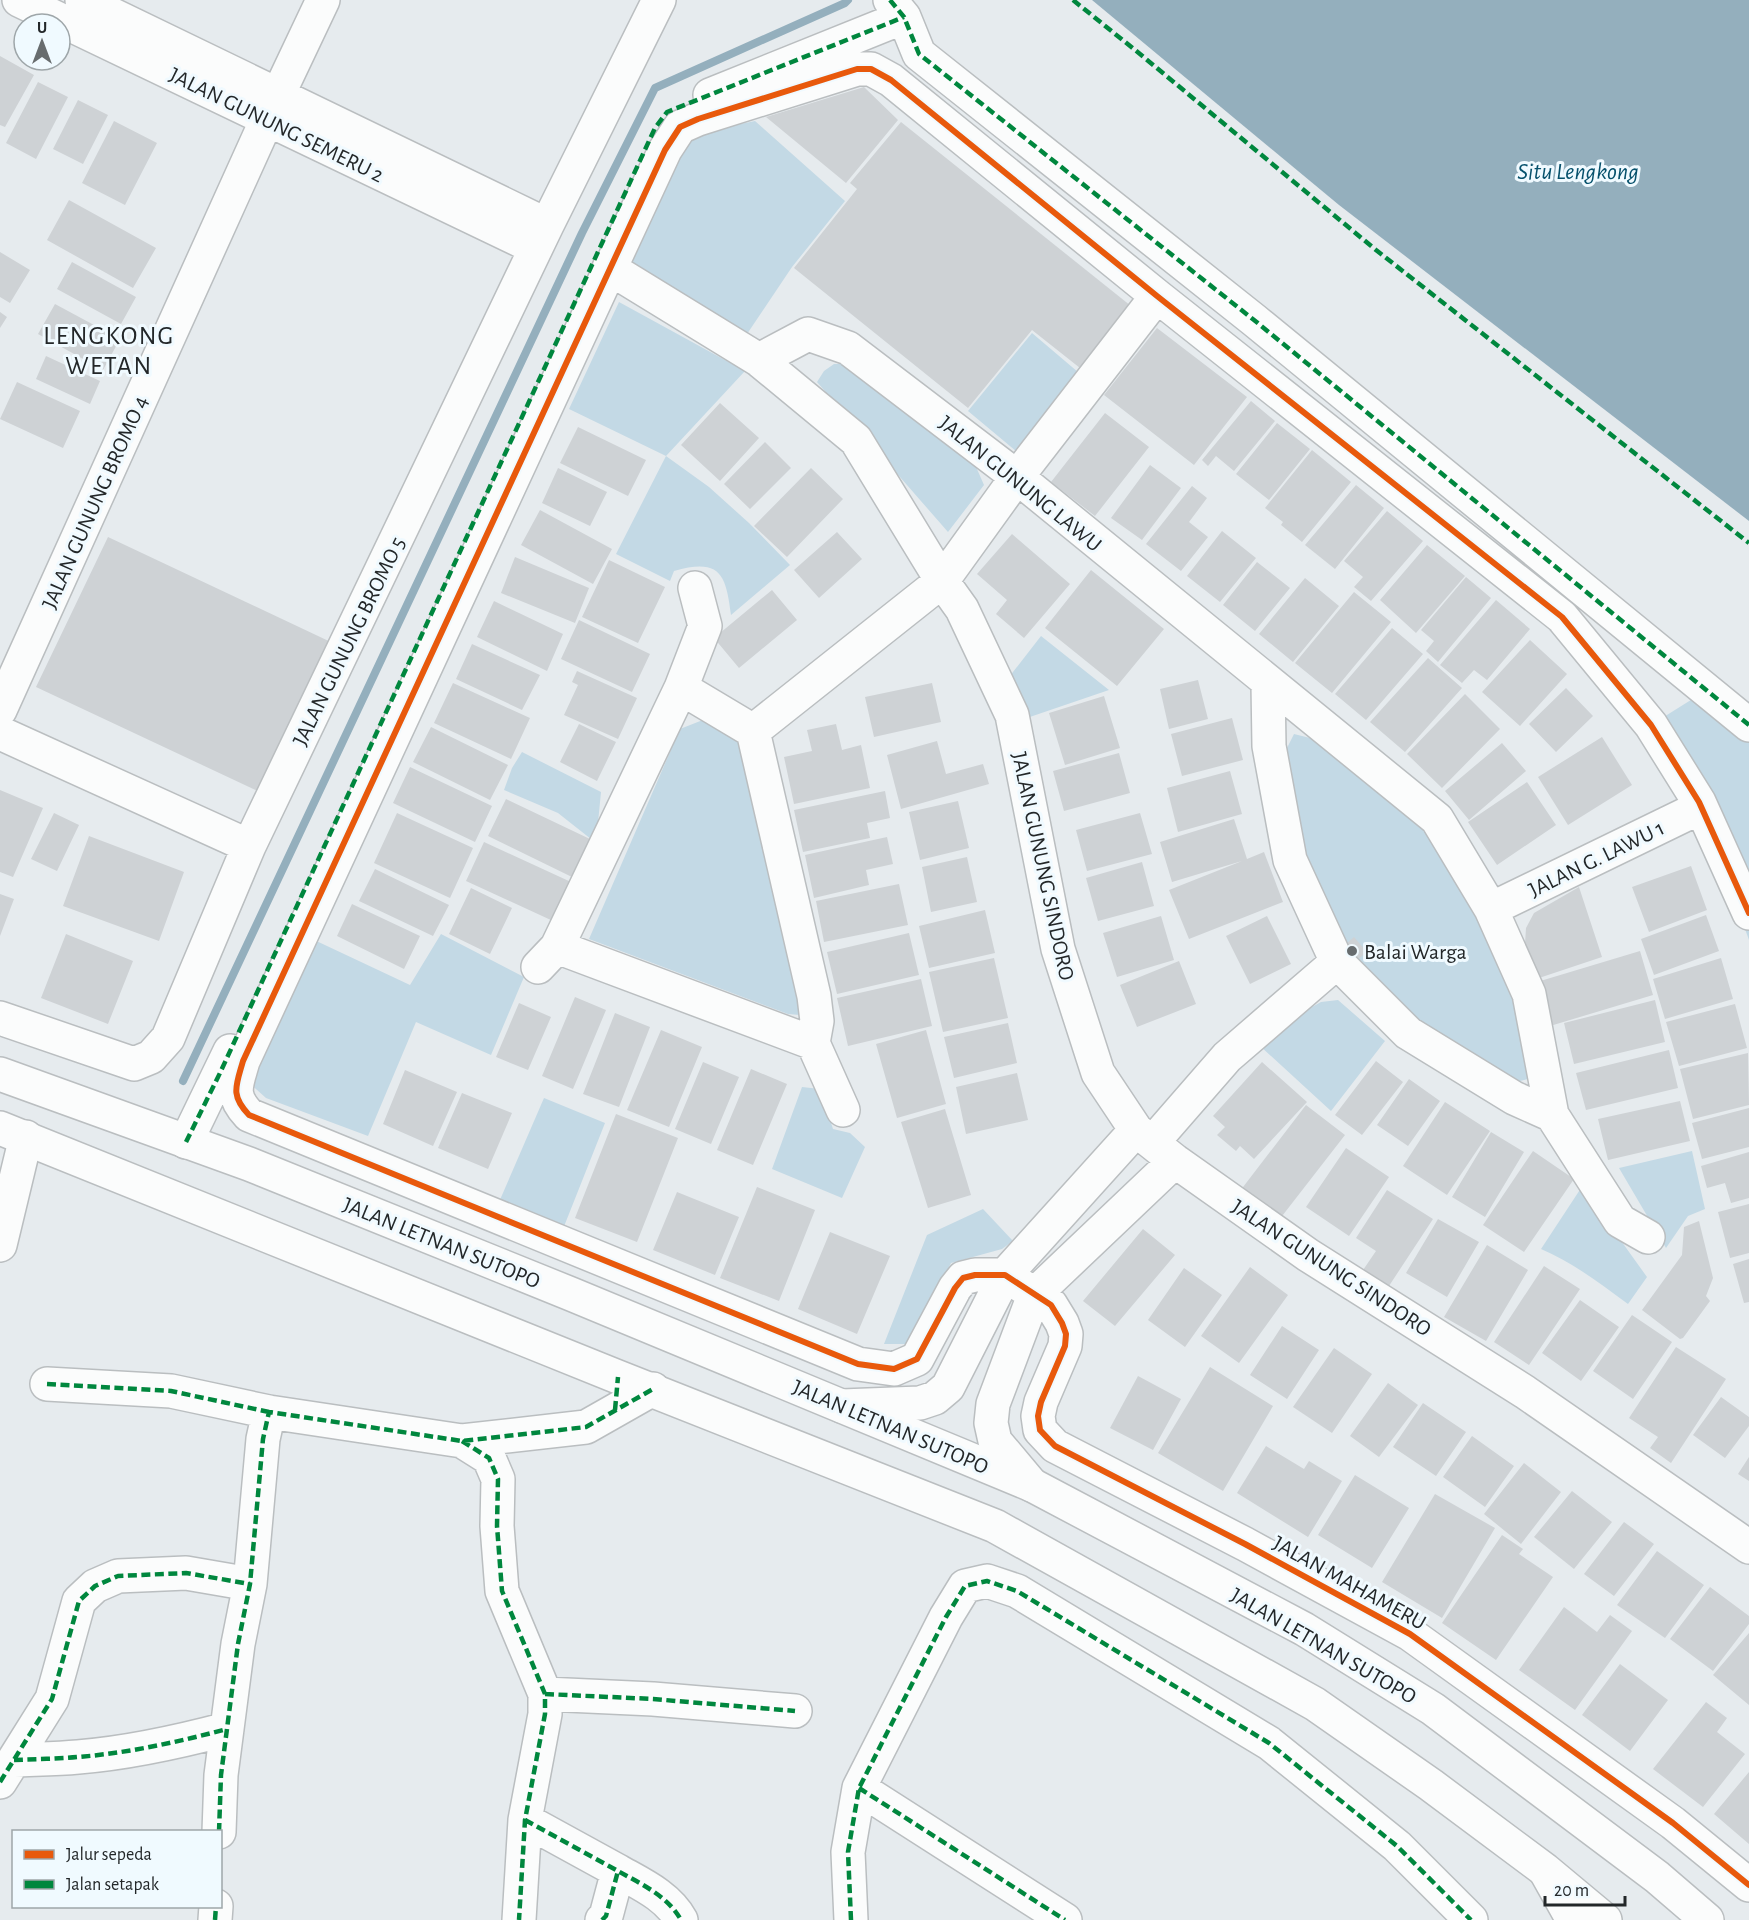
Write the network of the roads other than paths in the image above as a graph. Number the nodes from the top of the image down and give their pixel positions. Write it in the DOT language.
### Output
graph roads {
  1 [pos="19,0"];
  2 [pos="82,0"];
  3 [pos="323,0"];
  4 [pos="659,0"];
  5 [pos="897,8"];
  6 [pos="272,107"];
  7 [pos="542,237"];
  8 [pos="609,268"];
  9 [pos="1157,296"];
  10 [pos="759,360"];
  11 [pos="1017,477"];
  12 [pos="942,581"];
  13 [pos="695,588"];
  14 [pos="1268,684"];
  15 [pos="681,688"];
  16 [pos="0,710"];
  17 [pos="1749,725"];
  18 [pos="753,731"];
  19 [pos="0,733"];
  20 [pos="1701,807"];
  21 [pos="249,846"];
  22 [pos="1491,909"];
  23 [pos="1749,913"];
  24 [pos="1337,962"];
  25 [pos="0,1018"];
  26 [pos="813,1043"];
  27 [pos="0,1074"];
  28 [pos="843,1110"];
  29 [pos="1552,1115"];
  30 [pos="13,1132"];
  31 [pos="186,1142"];
  32 [pos="1155,1144"];
  33 [pos="1648,1237"];
  34 [pos="0,1245"];
  35 [pos="1005,1275"];
  36 [pos="1034,1295"];
  37 [pos="618,1377"];
  38 [pos="47,1384"];
  39 [pos="653,1389"];
  40 [pos="843,1406"];
  41 [pos="615,1410"];
  42 [pos="269,1412"];
  43 [pos="462,1440"];
  44 [pos="1032,1485"];
  45 [pos="1749,1547"];
  46 [pos="250,1584"];
  47 [pos="545,1694"];
  48 [pos="795,1711"];
  49 [pos="227,1729"];
  50 [pos="7,1771"];
  51 [pos="859,1788"];
  52 [pos="525,1821"];
  53 [pos="219,1830"];
  54 [pos="1545,1870"];
  55 [pos="618,1871"];
  56 [pos="1749,1885"];
  57 [pos="519,1920"];
  58 [pos="602,1920"];
  59 [pos="681,1920"];
  60 [pos="850,1920"];
  61 [pos="1065,1920"];
  62 [pos="1471,1920"];
  63 [pos="1573,1920"];
  64 [pos="1605,1920"];
  65 [pos="1707,1920"];
  1 -- 6 [label="street, JALAN GUNUNG SEMERU 2"];
  2 -- 6 [label="street, JALAN GUNUNG SEMERU 2"];
  3 -- 6 [label="street, JALAN GUNUNG BROMO 4"];
  4 -- 7 [label="street, JALAN GUNUNG BROMO 5"];
  5 -- 17 [label="street"];
  5 -- 31 [label="street"];
  6 -- 7 [label="street, JALAN GUNUNG SEMERU 2"];
  6 -- 16 [label="street, JALAN GUNUNG BROMO 4"];
  7 -- 21 [label="street, JALAN GUNUNG BROMO 5"];
  8 -- 9 [label="street"];
  8 -- 10 [label="street, JALAN GUNUNG SINDORO"];
  8 -- 35 [label="street"];
  9 -- 11 [label="street"];
  9 -- 20 [label="street"];
  10 -- 11 [label="street, JALAN GUNUNG LAWU"];
  10 -- 12 [label="street, JALAN GUNUNG SINDORO"];
  11 -- 12 [label="street"];
  11 -- 14 [label="street, JALAN GUNUNG LAWU"];
  12 -- 18 [label="street"];
  12 -- 32 [label="street, JALAN GUNUNG SINDORO"];
  13 -- 15 [label="street"];
  14 -- 22 [label="street, JALAN GUNUNG LAWU"];
  14 -- 24 [label="street"];
  15 -- 18 [label="street"];
  15 -- 26 [label="street"];
  18 -- 26 [label="street"];
  19 -- 21 [label="street"];
  20 -- 22 [label="street, JALAN G. LAWU 1"];
  20 -- 23 [label="street"];
  21 -- 25 [label="street, JALAN GUNUNG BROMO 5"];
  22 -- 29 [label="street, JALAN GUNUNG LAWU"];
  24 -- 29 [label="street"];
  24 -- 32 [label="street"];
  26 -- 28 [label="street"];
  27 -- 31 [label="street, JALAN LETNAN SUTOPO"];
  29 -- 33 [label="street, JALAN GUNUNG LAWU"];
  30 -- 34 [label="street"];
  30 -- 37 [label="street"];
  31 -- 40 [label="street, JALAN LETNAN SUTOPO"];
  32 -- 35 [label="street"];
  32 -- 36 [label="street"];
  32 -- 45 [label="street, JALAN GUNUNG SINDORO"];
  35 -- 36 [label="street, JALAN MAHAMERU"];
  35 -- 40 [label="street"];
  36 -- 44 [label="street"];
  36 -- 56 [label="street, JALAN MAHAMERU"];
  37 -- 39 [label="street"];
  37 -- 41 [label="street"];
  38 -- 42 [label="street"];
  39 -- 41 [label="street"];
  39 -- 54 [label="street"];
  40 -- 44 [label="street, JALAN LETNAN SUTOPO"];
  41 -- 43 [label="street"];
  42 -- 43 [label="street"];
  42 -- 46 [label="street"];
  43 -- 47 [label="street"];
  44 -- 65 [label="street, JALAN LETNAN SUTOPO"];
  46 -- 49 [label="street"];
  46 -- 50 [label="street"];
  47 -- 48 [label="street"];
  47 -- 52 [label="street"];
  49 -- 50 [label="street"];
  49 -- 53 [label="street"];
  51 -- 60 [label="street"];
  51 -- 61 [label="street"];
  51 -- 62 [label="street"];
  52 -- 55 [label="street"];
  52 -- 57 [label="street"];
  54 -- 63 [label="street"];
  54 -- 64 [label="street"];
  55 -- 58 [label="street"];
  55 -- 59 [label="street"];
}
